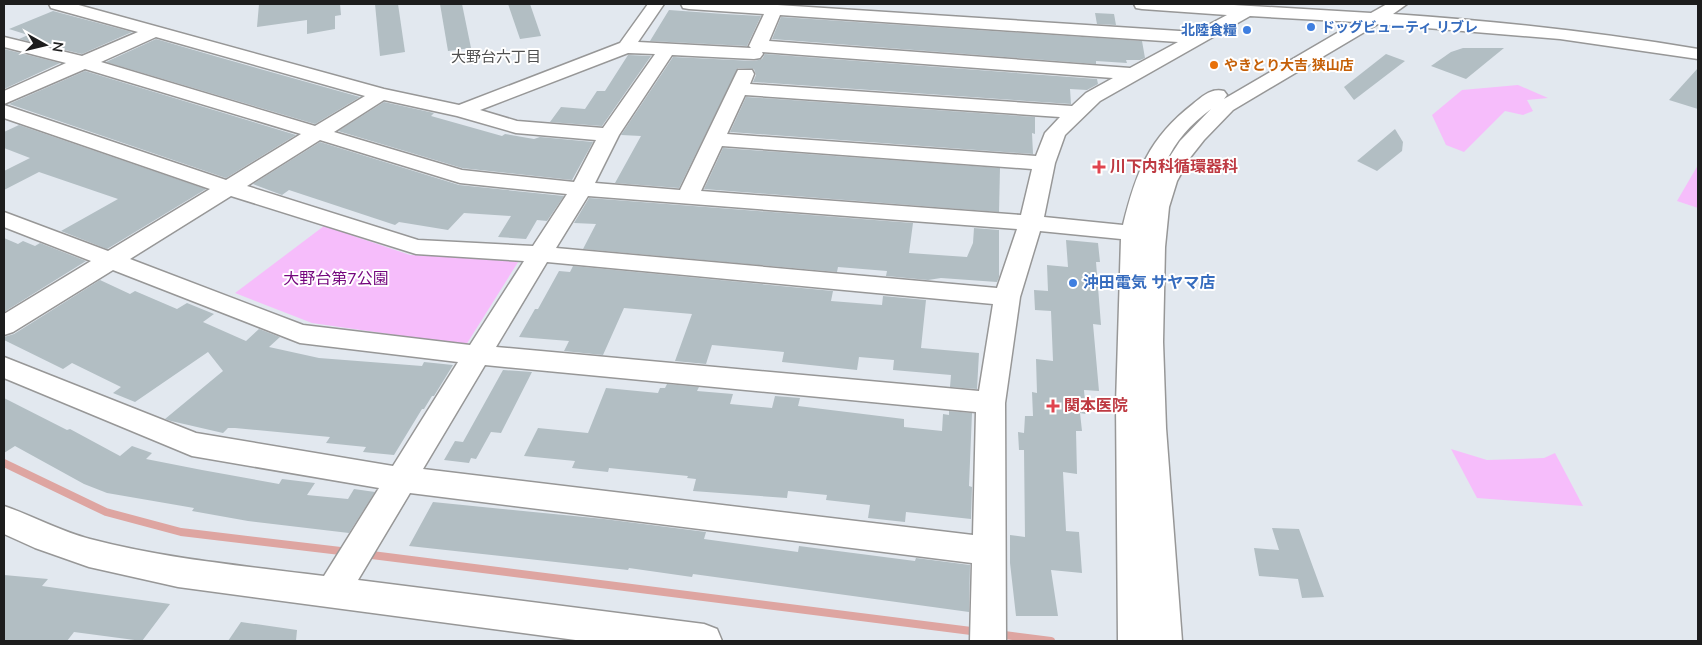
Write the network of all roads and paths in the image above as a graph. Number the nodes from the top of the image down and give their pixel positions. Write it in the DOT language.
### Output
graph roads {
  1 [pos="57,4"];
  2 [pos="656,4"];
  3 [pos="688,4"];
  4 [pos="1142,4"];
  5 [pos="1399,4"];
  6 [pos="836,8"];
  7 [pos="1264,9"];
  8 [pos="774,10"];
  9 [pos="1374,10"];
  10 [pos="1350,16"];
  11 [pos="154,31"];
  12 [pos="1201,38"];
  13 [pos="4,42"];
  14 [pos="626,46"];
  15 [pos="667,49"];
  16 [pos="756,50"];
  17 [pos="1698,54"];
  18 [pos="82,62"];
  19 [pos="1132,74"];
  20 [pos="739,89"];
  21 [pos="380,94"];
  22 [pos="4,98"];
  23 [pos="461,110"];
  24 [pos="4,111"];
  25 [pos="1076,112"];
  26 [pos="316,132"];
  27 [pos="609,135"];
  28 [pos="716,138"];
  29 [pos="1044,163"];
  30 [pos="229,188"];
  31 [pos="581,189"];
  32 [pos="688,196"];
  33 [pos="4,219"];
  34 [pos="1031,223"];
  35 [pos="1133,233"];
  36 [pos="540,254"];
  37 [pos="111,259"];
  38 [pos="1007,297"];
  39 [pos="4,326"];
  40 [pos="477,355"];
  41 [pos="4,367"];
  42 [pos="991,403"];
  43 [pos="400,480"];
  44 [pos="4,519"];
  45 [pos="987,551"];
  46 [pos="332,593"];
  47 [pos="988,629"];
  48 [pos="704,641"];
  49 [pos="1136,641"];
  50 [pos="1164,641"];
  1 -- 11 [label="street"];
  2 -- 14 [label="street"];
  3 -- 8 [label="street"];
  4 -- 7 [label="street"];
  5 -- 9 [label="street"];
  6 -- 8 [label="street"];
  6 -- 12 [label="street"];
  7 -- 10 [label="street"];
  7 -- 12 [label="street"];
  8 -- 16 [label="street"];
  9 -- 10 [label="street"];
  9 -- 17 [label="street"];
  9 -- 50 [label="street"];
  10 -- 35 [label="street"];
  11 -- 18 [label="street"];
  11 -- 21 [label="street"];
  12 -- 19 [label="street"];
  13 -- 18 [label="street"];
  14 -- 15 [label="street"];
  14 -- 23 [label="street"];
  15 -- 16 [label="street"];
  15 -- 27 [label="street"];
  16 -- 19 [label="street"];
  16 -- 20 [label="street"];
  18 -- 22 [label="street"];
  18 -- 26 [label="street"];
  19 -- 25 [label="street"];
  20 -- 25 [label="street"];
  20 -- 28 [label="street"];
  21 -- 23 [label="street"];
  21 -- 26 [label="street"];
  23 -- 27 [label="street"];
  24 -- 30 [label="street"];
  25 -- 29 [label="street"];
  26 -- 30 [label="street"];
  26 -- 31 [label="street"];
  27 -- 31 [label="street"];
  28 -- 29 [label="street"];
  28 -- 32 [label="street"];
  29 -- 34 [label="street"];
  30 -- 36 [label="street"];
  30 -- 37 [label="street"];
  31 -- 32 [label="street"];
  31 -- 36 [label="street"];
  32 -- 34 [label="street"];
  33 -- 37 [label="street"];
  34 -- 35 [label="street"];
  34 -- 38 [label="street"];
  35 -- 49 [label="street"];
  36 -- 38 [label="street"];
  36 -- 40 [label="street"];
  37 -- 39 [label="street"];
  37 -- 40 [label="street"];
  38 -- 42 [label="street"];
  40 -- 42 [label="street"];
  40 -- 43 [label="street"];
  41 -- 43 [label="street"];
  42 -- 45 [label="street"];
  43 -- 45 [label="street"];
  43 -- 46 [label="street"];
  44 -- 46 [label="street"];
  45 -- 47 [label="street"];
  46 -- 48 [label="street"];
}
